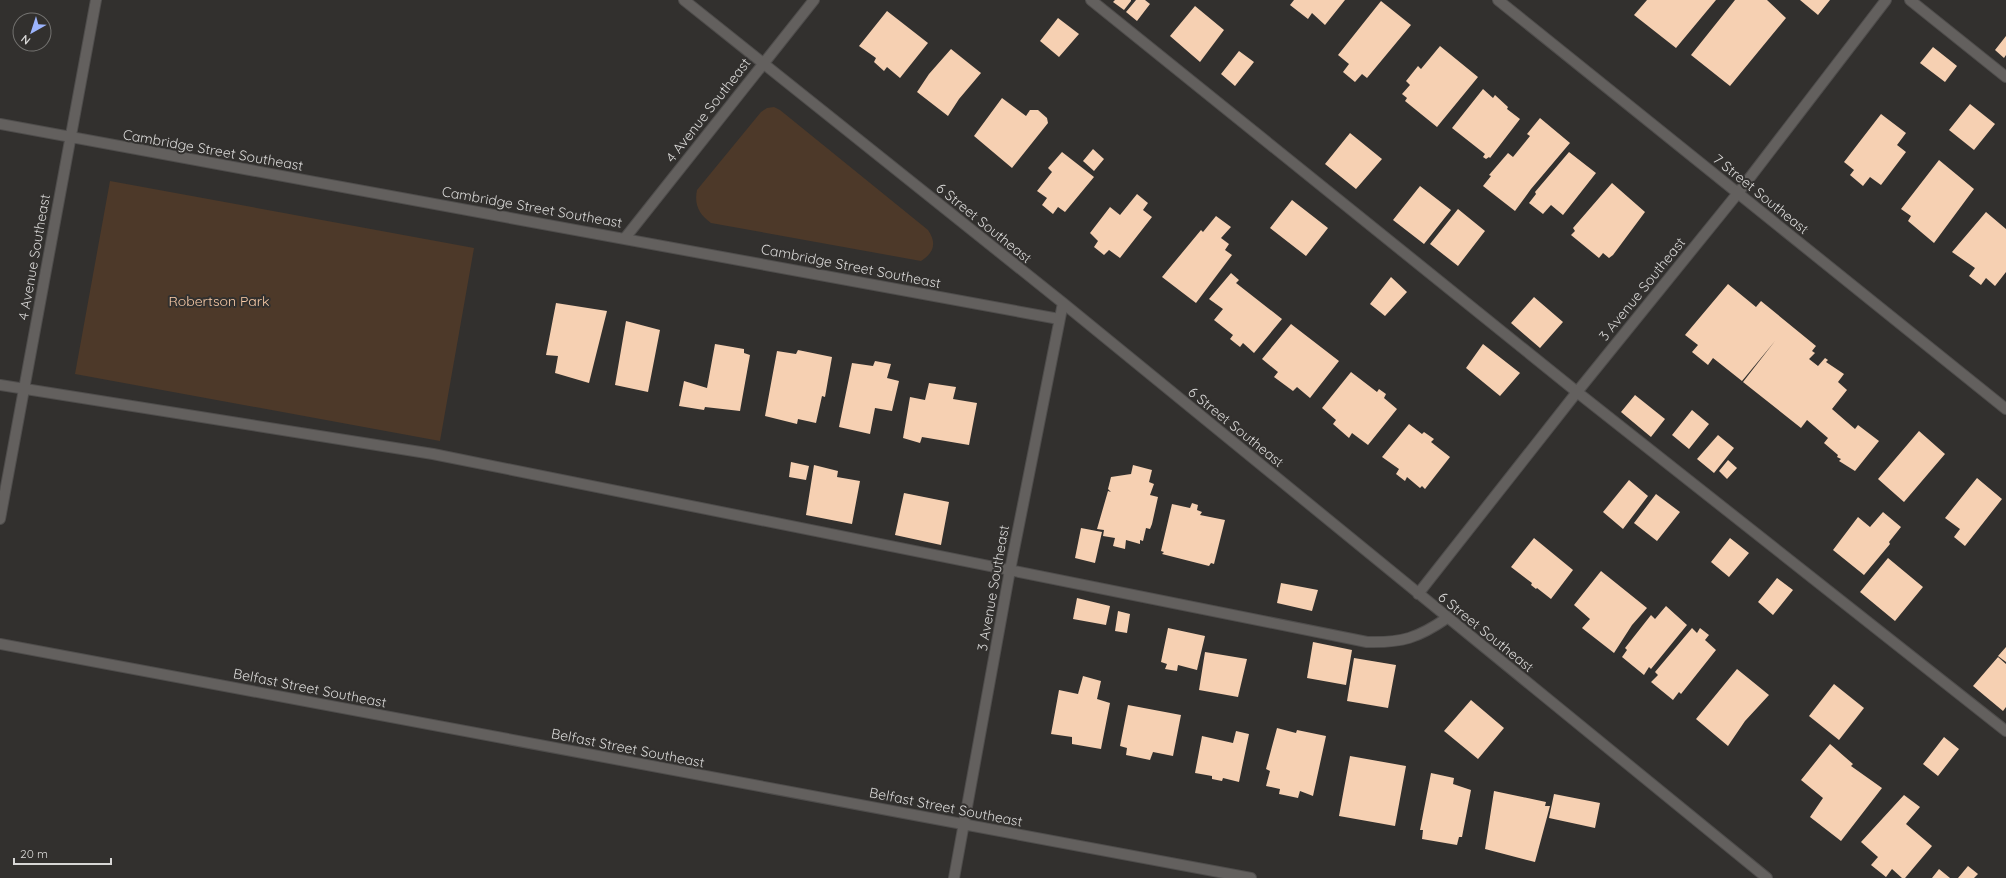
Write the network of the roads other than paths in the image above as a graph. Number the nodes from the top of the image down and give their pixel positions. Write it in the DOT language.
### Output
graph roads {
  1 [pos="96,0"];
  2 [pos="684,0"];
  3 [pos="814,0"];
  4 [pos="1091,0"];
  5 [pos="1498,0"];
  6 [pos="1886,0"];
  7 [pos="1910,0"];
  8 [pos="762,64"];
  9 [pos="2006,77"];
  10 [pos="0,124"];
  11 [pos="70,138"];
  12 [pos="1738,193"];
  13 [pos="625,238"];
  14 [pos="1063,303"];
  15 [pos="1059,319"];
  16 [pos="0,385"];
  17 [pos="24,389"];
  18 [pos="1577,392"];
  19 [pos="2006,409"];
  20 [pos="0,519"];
  21 [pos="1010,570"];
  22 [pos="1418,594"];
  23 [pos="1447,618"];
  24 [pos="0,644"];
  25 [pos="2006,731"];
  26 [pos="964,825"];
  27 [pos="954,878"];
  28 [pos="1251,878"];
  29 [pos="1767,878"];
  1 -- 11 [label="street, 4 Avenue Southeast"];
  2 -- 8 [label="street, 6 Street Southeast"];
  3 -- 8 [label="street, 4 Avenue Southeast"];
  4 -- 18 [label="street"];
  5 -- 12 [label="street, 7 Street Southeast"];
  6 -- 12 [label="street, 3 Avenue Southeast"];
  7 -- 9 [label="street"];
  8 -- 13 [label="street, 4 Avenue Southeast"];
  8 -- 14 [label="street, 6 Street Southeast"];
  10 -- 11 [label="street, Cambridge Street Southeast"];
  11 -- 13 [label="street, Cambridge Street Southeast"];
  11 -- 17 [label="street, 4 Avenue Southeast"];
  12 -- 18 [label="street, 3 Avenue Southeast"];
  12 -- 19 [label="street, 7 Street Southeast"];
  13 -- 15 [label="street, Cambridge Street Southeast"];
  14 -- 15 [label="street, 3 Avenue Southeast"];
  14 -- 22 [label="street, 6 Street Southeast"];
  15 -- 21 [label="street, 3 Avenue Southeast"];
  16 -- 17 [label="street"];
  17 -- 20 [label="street, 4 Avenue Southeast"];
  17 -- 21 [label="street"];
  18 -- 22 [label="street, 3 Avenue Southeast"];
  18 -- 25 [label="street"];
  21 -- 23 [label="street"];
  21 -- 26 [label="street, 3 Avenue Southeast"];
  22 -- 23 [label="street, 6 Street Southeast"];
  23 -- 29 [label="street, 6 Street Southeast"];
  24 -- 26 [label="street, Belfast Street Southeast"];
  26 -- 27 [label="street, 3 Avenue Southeast"];
  26 -- 28 [label="street, Belfast Street Southeast"];
}
